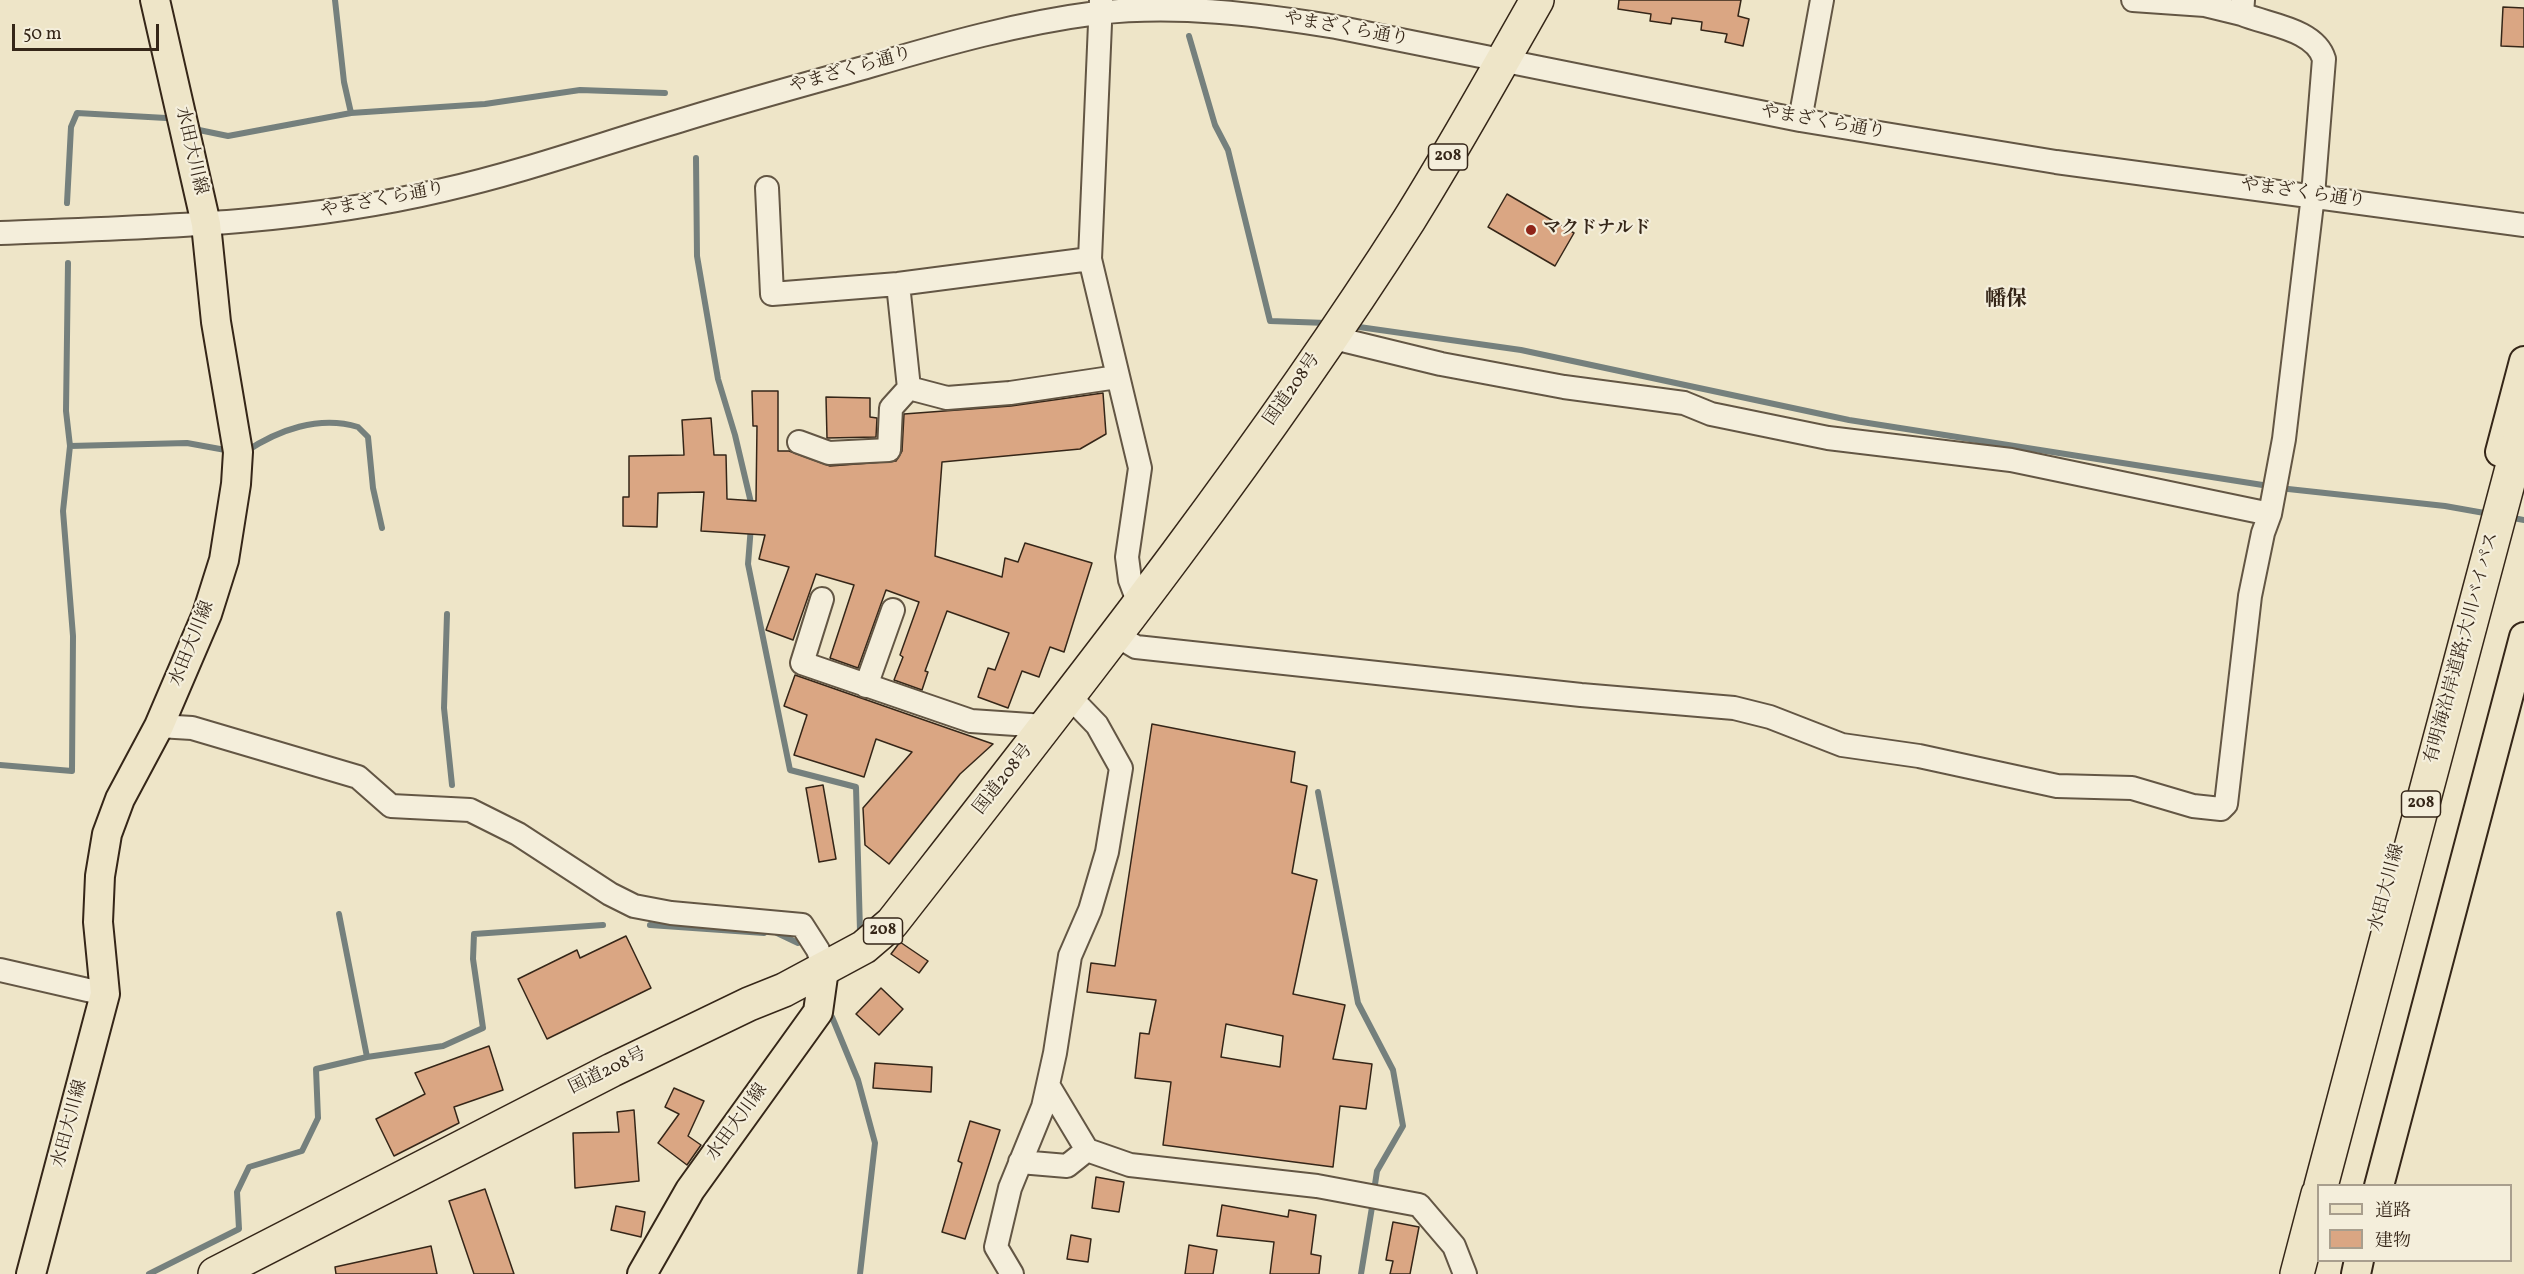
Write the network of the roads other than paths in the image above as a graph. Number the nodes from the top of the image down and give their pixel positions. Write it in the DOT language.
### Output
graph roads {
  1 [pos="155,0"];
  2 [pos="1537,0"];
  3 [pos="1822,0"];
  4 [pos="2133,0"];
  5 [pos="1100,6"];
  6 [pos="2243,7"];
  7 [pos="1504,58"];
  8 [pos="1800,120"];
  9 [pos="767,188"];
  10 [pos="2313,195"];
  11 [pos="206,224"];
  12 [pos="2524,225"];
  13 [pos="0,233"];
  14 [pos="1090,259"];
  15 [pos="898,284"];
  16 [pos="1338,325"];
  17 [pos="2524,362"];
  18 [pos="1117,377"];
  19 [pos="909,388"];
  20 [pos="2524,423"];
  21 [pos="799,442"];
  22 [pos="2510,466"];
  23 [pos="2270,514"];
  24 [pos="822,599"];
  25 [pos="1138,604"];
  26 [pos="893,610"];
  27 [pos="1116,634"];
  28 [pos="2524,637"];
  29 [pos="866,686"];
  30 [pos="1069,696"];
  31 [pos="159,726"];
  32 [pos="1045,726"];
  33 [pos="824,969"];
  34 [pos="0,970"];
  35 [pos="105,994"];
  36 [pos="1048,1085"];
  37 [pos="1087,1149"];
  38 [pos="1020,1162"];
  39 [pos="2321,1184"];
  40 [pos="2332,1184"];
  41 [pos="2379,1184"];
  42 [pos="2317,1201"];
  43 [pos="2317,1245"];
  44 [pos="31,1274"];
  45 [pos="215,1274"];
  46 [pos="642,1274"];
  47 [pos="1012,1274"];
  48 [pos="1465,1274"];
  49 [pos="2286,1274"];
  50 [pos="2297,1274"];
  51 [pos="2309,1274"];
  1 -- 11 [label="main road, 水田大川線"];
  2 -- 7 [label="highway, 国道208号 / 208"];
  3 -- 8 [label="street"];
  4 -- 6 [label="street"];
  5 -- 7 [label="street, やまざくら通り"];
  5 -- 11 [label="street, やまざくら通り"];
  5 -- 14 [label="street"];
  6 -- 10 [label="street"];
  7 -- 8 [label="street, やまざくら通り"];
  7 -- 16 [label="highway, 国道208号 / 208"];
  8 -- 10 [label="street, やまざくら通り"];
  9 -- 15 [label="street"];
  10 -- 12 [label="street, やまざくら通り"];
  10 -- 23 [label="street"];
  11 -- 13 [label="street, やまざくら通り"];
  11 -- 31 [label="main road, 水田大川線"];
  14 -- 15 [label="street"];
  14 -- 18 [label="street"];
  15 -- 19 [label="street"];
  16 -- 23 [label="street"];
  16 -- 25 [label="highway, 国道208号 / 208"];
  17 -- 22 [label="main road, 水田大川線"];
  18 -- 19 [label="street"];
  18 -- 25 [label="street"];
  19 -- 21 [label="street"];
  20 -- 39 [label="highway, 有明海沿岸道路;大川バイパス / 208"];
  22 -- 40 [label="highway, 有明海沿岸道路;大川バイパス / 208"];
  22 -- 49 [label="main road, 水田大川線"];
  23 -- 27 [label="street"];
  24 -- 29 [label="street"];
  25 -- 27 [label="highway, 国道208号 / 208"];
  26 -- 29 [label="street"];
  27 -- 30 [label="highway, 国道208号 / 208"];
  28 -- 41 [label="main road"];
  29 -- 32 [label="street"];
  30 -- 32 [label="highway, 国道208号 / 208"];
  30 -- 36 [label="street"];
  31 -- 33 [label="street"];
  31 -- 35 [label="main road, 水田大川線"];
  32 -- 33 [label="highway, 国道208号 / 208"];
  33 -- 45 [label="highway, 国道208号 / 208"];
  33 -- 46 [label="main road, 水田大川線"];
  34 -- 35 [label="street"];
  35 -- 44 [label="main road, 水田大川線"];
  36 -- 37 [label="street"];
  36 -- 38 [label="street"];
  37 -- 38 [label="street"];
  37 -- 48 [label="street"];
  38 -- 47 [label="street"];
  42 -- 50 [label="highway"];
  43 -- 51 [label="highway"];
}
